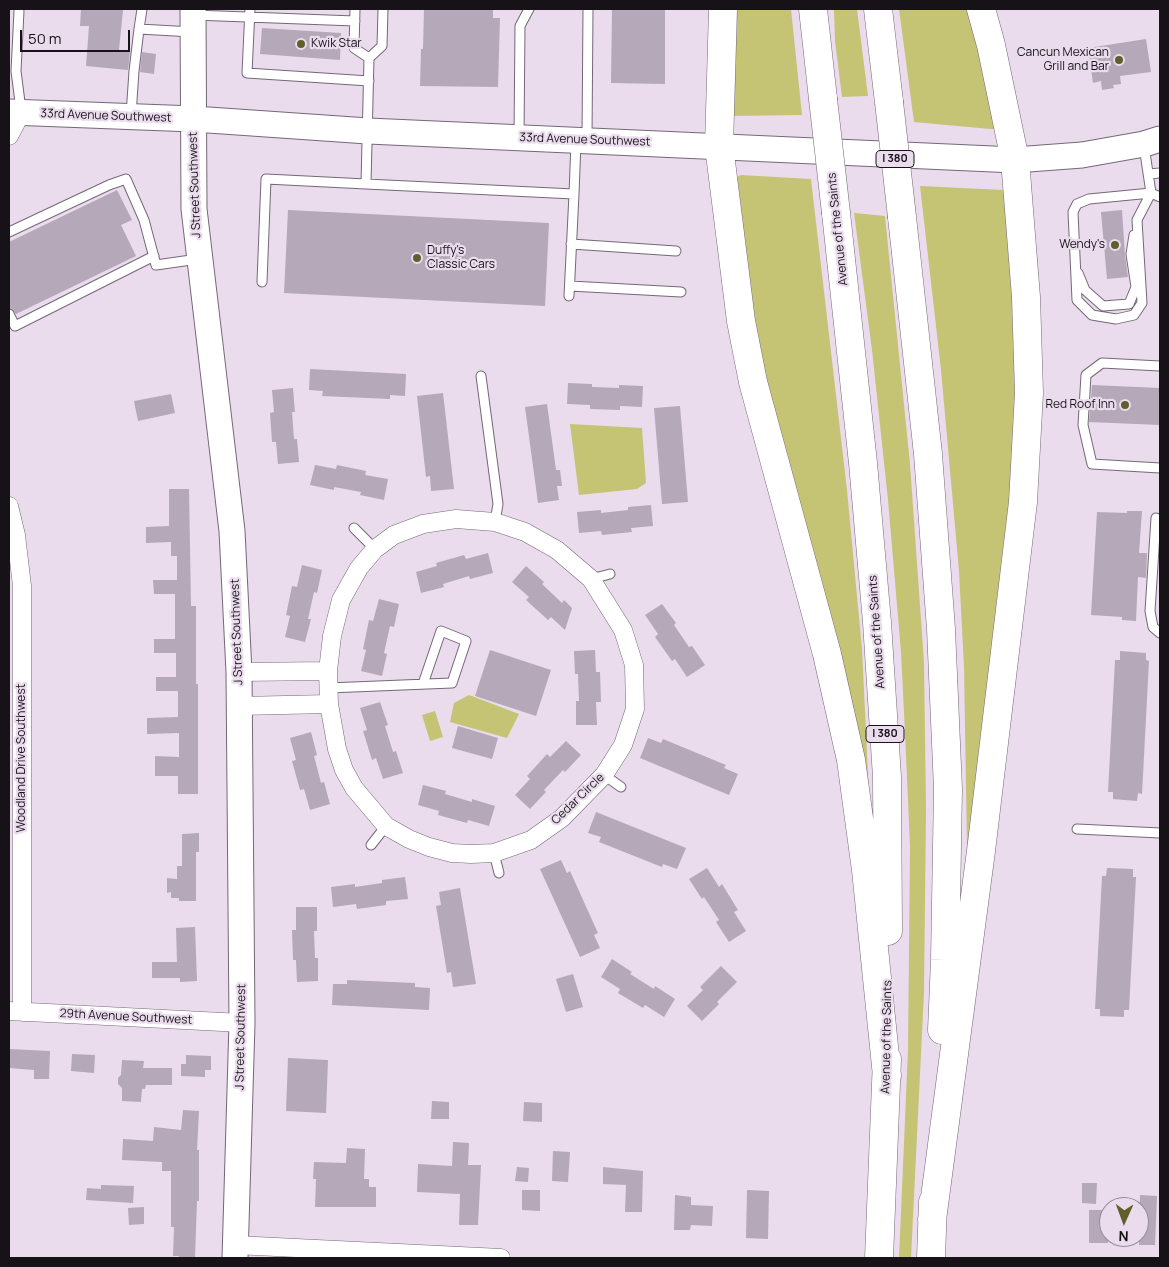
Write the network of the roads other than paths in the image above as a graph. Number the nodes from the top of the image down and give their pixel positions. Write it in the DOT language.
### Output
graph roads {
  1 [pos="142,9"];
  2 [pos="355,9"];
  3 [pos="383,9"];
  4 [pos="529,9"];
  5 [pos="588,9"];
  6 [pos="723,9"];
  7 [pos="813,9"];
  8 [pos="878,9"];
  9 [pos="981,9"];
  10 [pos="19,11"];
  11 [pos="250,13"];
  12 [pos="193,19"];
  13 [pos="355,21"];
  14 [pos="139,29"];
  15 [pos="369,58"];
  16 [pos="369,81"];
  17 [pos="15,112"];
  18 [pos="131,116"];
  19 [pos="194,119"];
  20 [pos="368,130"];
  21 [pos="9,136"];
  22 [pos="519,137"];
  23 [pos="582,140"];
  24 [pos="1152,141"];
  25 [pos="719,146"];
  26 [pos="1015,160"];
  27 [pos="1160,173"];
  28 [pos="1148,174"];
  29 [pos="366,184"];
  30 [pos="1151,193"];
  31 [pos="574,194"];
  32 [pos="1160,196"];
  33 [pos="1137,220"];
  34 [pos="9,232"];
  35 [pos="571,244"];
  36 [pos="676,251"];
  37 [pos="154,256"];
  38 [pos="198,259"];
  39 [pos="1075,268"];
  40 [pos="262,282"];
  41 [pos="570,286"];
  42 [pos="681,292"];
  43 [pos="569,296"];
  44 [pos="9,314"];
  45 [pos="1160,366"];
  46 [pos="481,376"];
  47 [pos="1160,468"];
  48 [pos="9,506"];
  49 [pos="1156,518"];
  50 [pos="495,522"];
  51 [pos="354,528"];
  52 [pos="375,549"];
  53 [pos="610,574"];
  54 [pos="591,579"];
  55 [pos="1160,633"];
  56 [pos="328,671"];
  57 [pos="239,672"];
  58 [pos="423,684"];
  59 [pos="328,696"];
  60 [pos="240,706"];
  61 [pos="604,775"];
  62 [pos="621,787"];
  63 [pos="386,826"];
  64 [pos="1077,829"];
  65 [pos="1160,833"];
  66 [pos="371,845"];
  67 [pos="494,853"];
  68 [pos="500,873"];
  69 [pos="16,1012"];
  70 [pos="242,1023"];
  71 [pos="887,1076"];
  72 [pos="932,1220"];
  73 [pos="235,1251"];
  74 [pos="501,1258"];
  75 [pos="878,1258"];
  76 [pos="931,1258"];
  1 -- 14 [label="lane"];
  2 -- 13 [label="lane"];
  3 -- 15 [label="lane"];
  4 -- 22 [label="lane"];
  5 -- 23 [label="lane"];
  6 -- 25 [label="highway"];
  7 -- 71 [label="highway, Avenue of the Saints / I 380, bridge"];
  8 -- 72 [label="highway, I 380, bridge"];
  9 -- 26 [label="highway"];
  10 -- 17 [label="lane"];
  11 -- 12 [label="lane"];
  11 -- 13 [label="lane"];
  11 -- 16 [label="lane"];
  12 -- 14 [label="lane"];
  12 -- 19 [label="street, J Street Southwest"];
  13 -- 15 [label="lane"];
  14 -- 18 [label="lane"];
  15 -- 16 [label="lane"];
  16 -- 20 [label="lane"];
  17 -- 18 [label="street, 33rd Avenue Southwest"];
  17 -- 21 [label="street"];
  18 -- 19 [label="street, 33rd Avenue Southwest"];
  19 -- 20 [label="street, 33rd Avenue Southwest"];
  19 -- 38 [label="street, J Street Southwest"];
  20 -- 22 [label="street, 33rd Avenue Southwest"];
  20 -- 29 [label="lane"];
  22 -- 23 [label="street, 33rd Avenue Southwest"];
  23 -- 25 [label="street, 33rd Avenue Southwest"];
  23 -- 31 [label="lane"];
  24 -- 26 [label="street, 33rd Avenue Southwest"];
  24 -- 28 [label="lane"];
  25 -- 26 [label="street, 33rd Avenue Southwest"];
  25 -- 71 [label="highway"];
  26 -- 72 [label="highway"];
  27 -- 28 [label="lane"];
  28 -- 30 [label="lane"];
  29 -- 31 [label="lane"];
  29 -- 40 [label="lane"];
  30 -- 32 [label="lane"];
  30 -- 33 [label="lane"];
  30 -- 39 [label="lane"];
  31 -- 35 [label="lane"];
  33 -- 39 [label="lane"];
  33 -- 39 [label="lane"];
  34 -- 37 [label="lane"];
  35 -- 36 [label="lane"];
  35 -- 41 [label="lane"];
  37 -- 38 [label="lane"];
  37 -- 44 [label="lane"];
  38 -- 57 [label="street, J Street Southwest"];
  41 -- 42 [label="lane"];
  41 -- 43 [label="lane"];
  45 -- 47 [label="lane"];
  46 -- 50 [label="lane"];
  48 -- 69 [label="street, Woodland Drive Southwest"];
  49 -- 55 [label="lane"];
  50 -- 52 [label="street, Cedar Circle"];
  50 -- 54 [label="street, Cedar Circle"];
  51 -- 52 [label="lane"];
  52 -- 56 [label="street, Cedar Circle"];
  53 -- 54 [label="lane"];
  54 -- 61 [label="street, Cedar Circle"];
  56 -- 57 [label="street"];
  56 -- 59 [label="street, Cedar Circle"];
  57 -- 60 [label="street, J Street Southwest"];
  58 -- 58 [label="lane"];
  58 -- 59 [label="lane"];
  59 -- 60 [label="street"];
  59 -- 63 [label="street, Cedar Circle"];
  60 -- 70 [label="street, J Street Southwest"];
  61 -- 62 [label="lane"];
  61 -- 67 [label="street, Cedar Circle"];
  63 -- 66 [label="lane"];
  63 -- 67 [label="street, Cedar Circle"];
  64 -- 65 [label="lane"];
  67 -- 68 [label="lane"];
  69 -- 70 [label="street, 29th Avenue Southwest"];
  70 -- 73 [label="street, J Street Southwest"];
  71 -- 75 [label="highway, Avenue of the Saints / I 380"];
  72 -- 76 [label="highway, I 380"];
  73 -- 74 [label="street"];
}
